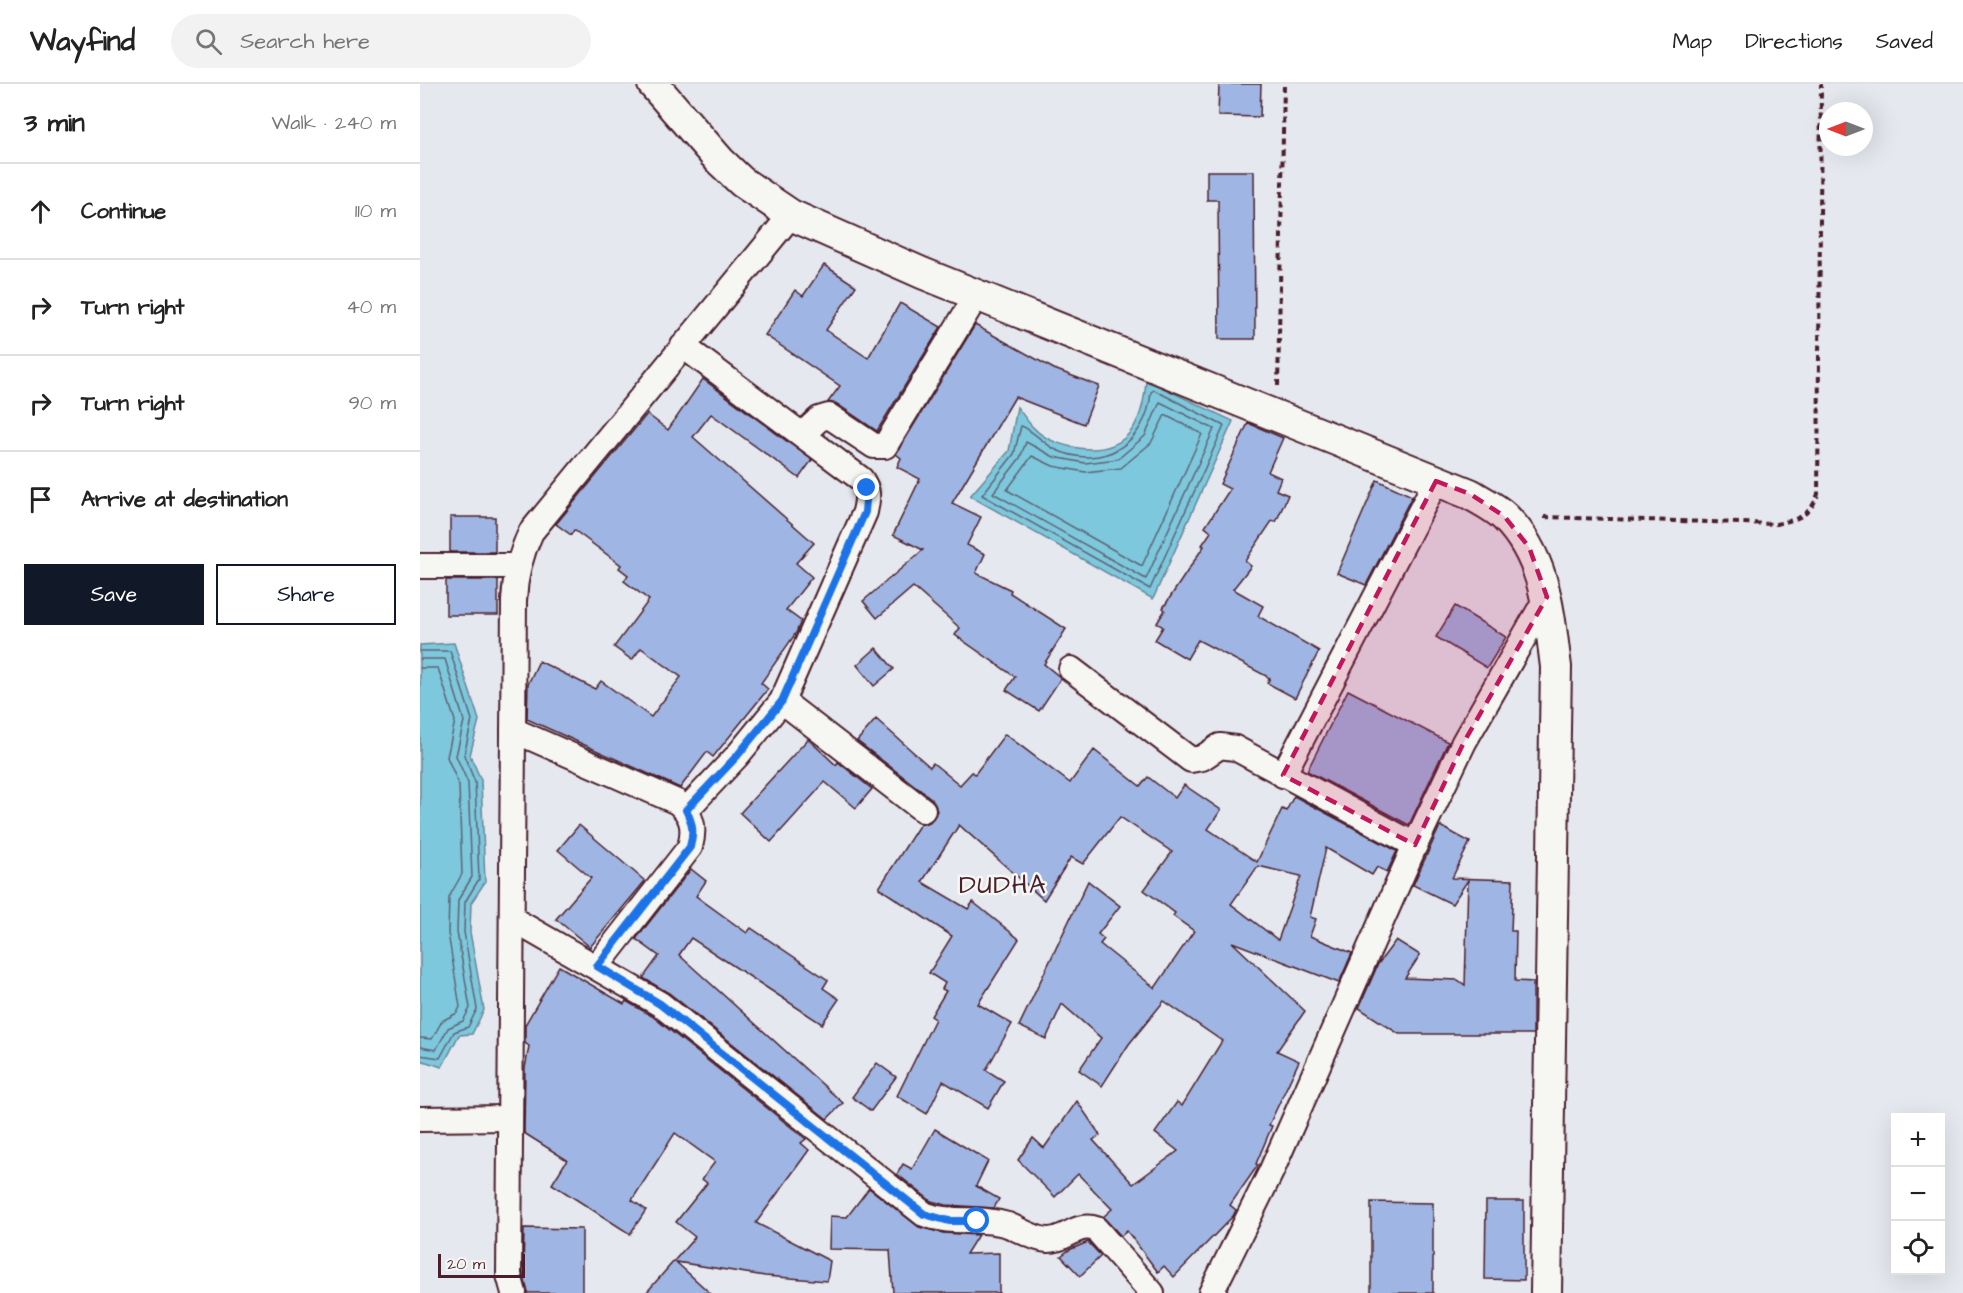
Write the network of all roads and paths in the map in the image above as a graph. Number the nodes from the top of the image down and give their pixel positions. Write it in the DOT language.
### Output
graph roads {
  1 [pos="653,84"];
  2 [pos="1284,84"];
  3 [pos="1821,84"];
  4 [pos="791,215"];
  5 [pos="977,295"];
  6 [pos="683,346"];
  7 [pos="1277,417"];
  8 [pos="803,434"];
  9 [pos="1436,481"];
  10 [pos="1504,516"];
  11 [pos="420,566"];
  12 [pos="517,566"];
  13 [pos="1547,597"];
  14 [pos="1071,669"];
  15 [pos="782,701"];
  16 [pos="513,730"];
  17 [pos="1283,775"];
  18 [pos="686,810"];
  19 [pos="923,810"];
  20 [pos="1415,845"];
  21 [pos="512,919"];
  22 [pos="597,966"];
  23 [pos="510,1118"];
  24 [pos="420,1119"];
  25 [pos="514,1293"];
  26 [pos="1152,1293"];
  27 [pos="1211,1293"];
  28 [pos="1546,1293"];
  1 -- 4 [label="street"];
  2 -- 7 [label="path"];
  3 -- 10 [label="path"];
  4 -- 5 [label="street"];
  4 -- 6 [label="street"];
  5 -- 7 [label="street"];
  5 -- 8 [label="street"];
  6 -- 8 [label="street"];
  6 -- 12 [label="street"];
  7 -- 9 [label="street"];
  8 -- 15 [label="street"];
  9 -- 10 [label="street"];
  9 -- 17 [label="street"];
  10 -- 13 [label="street"];
  11 -- 12 [label="street"];
  12 -- 16 [label="street"];
  13 -- 20 [label="street"];
  13 -- 28 [label="street"];
  14 -- 17 [label="street"];
  15 -- 18 [label="street"];
  15 -- 19 [label="street"];
  16 -- 18 [label="street"];
  16 -- 21 [label="street"];
  17 -- 20 [label="street"];
  18 -- 22 [label="street"];
  20 -- 27 [label="street"];
  21 -- 22 [label="street"];
  21 -- 23 [label="street"];
  22 -- 26 [label="street"];
  23 -- 24 [label="street"];
  23 -- 25 [label="street"];
}
